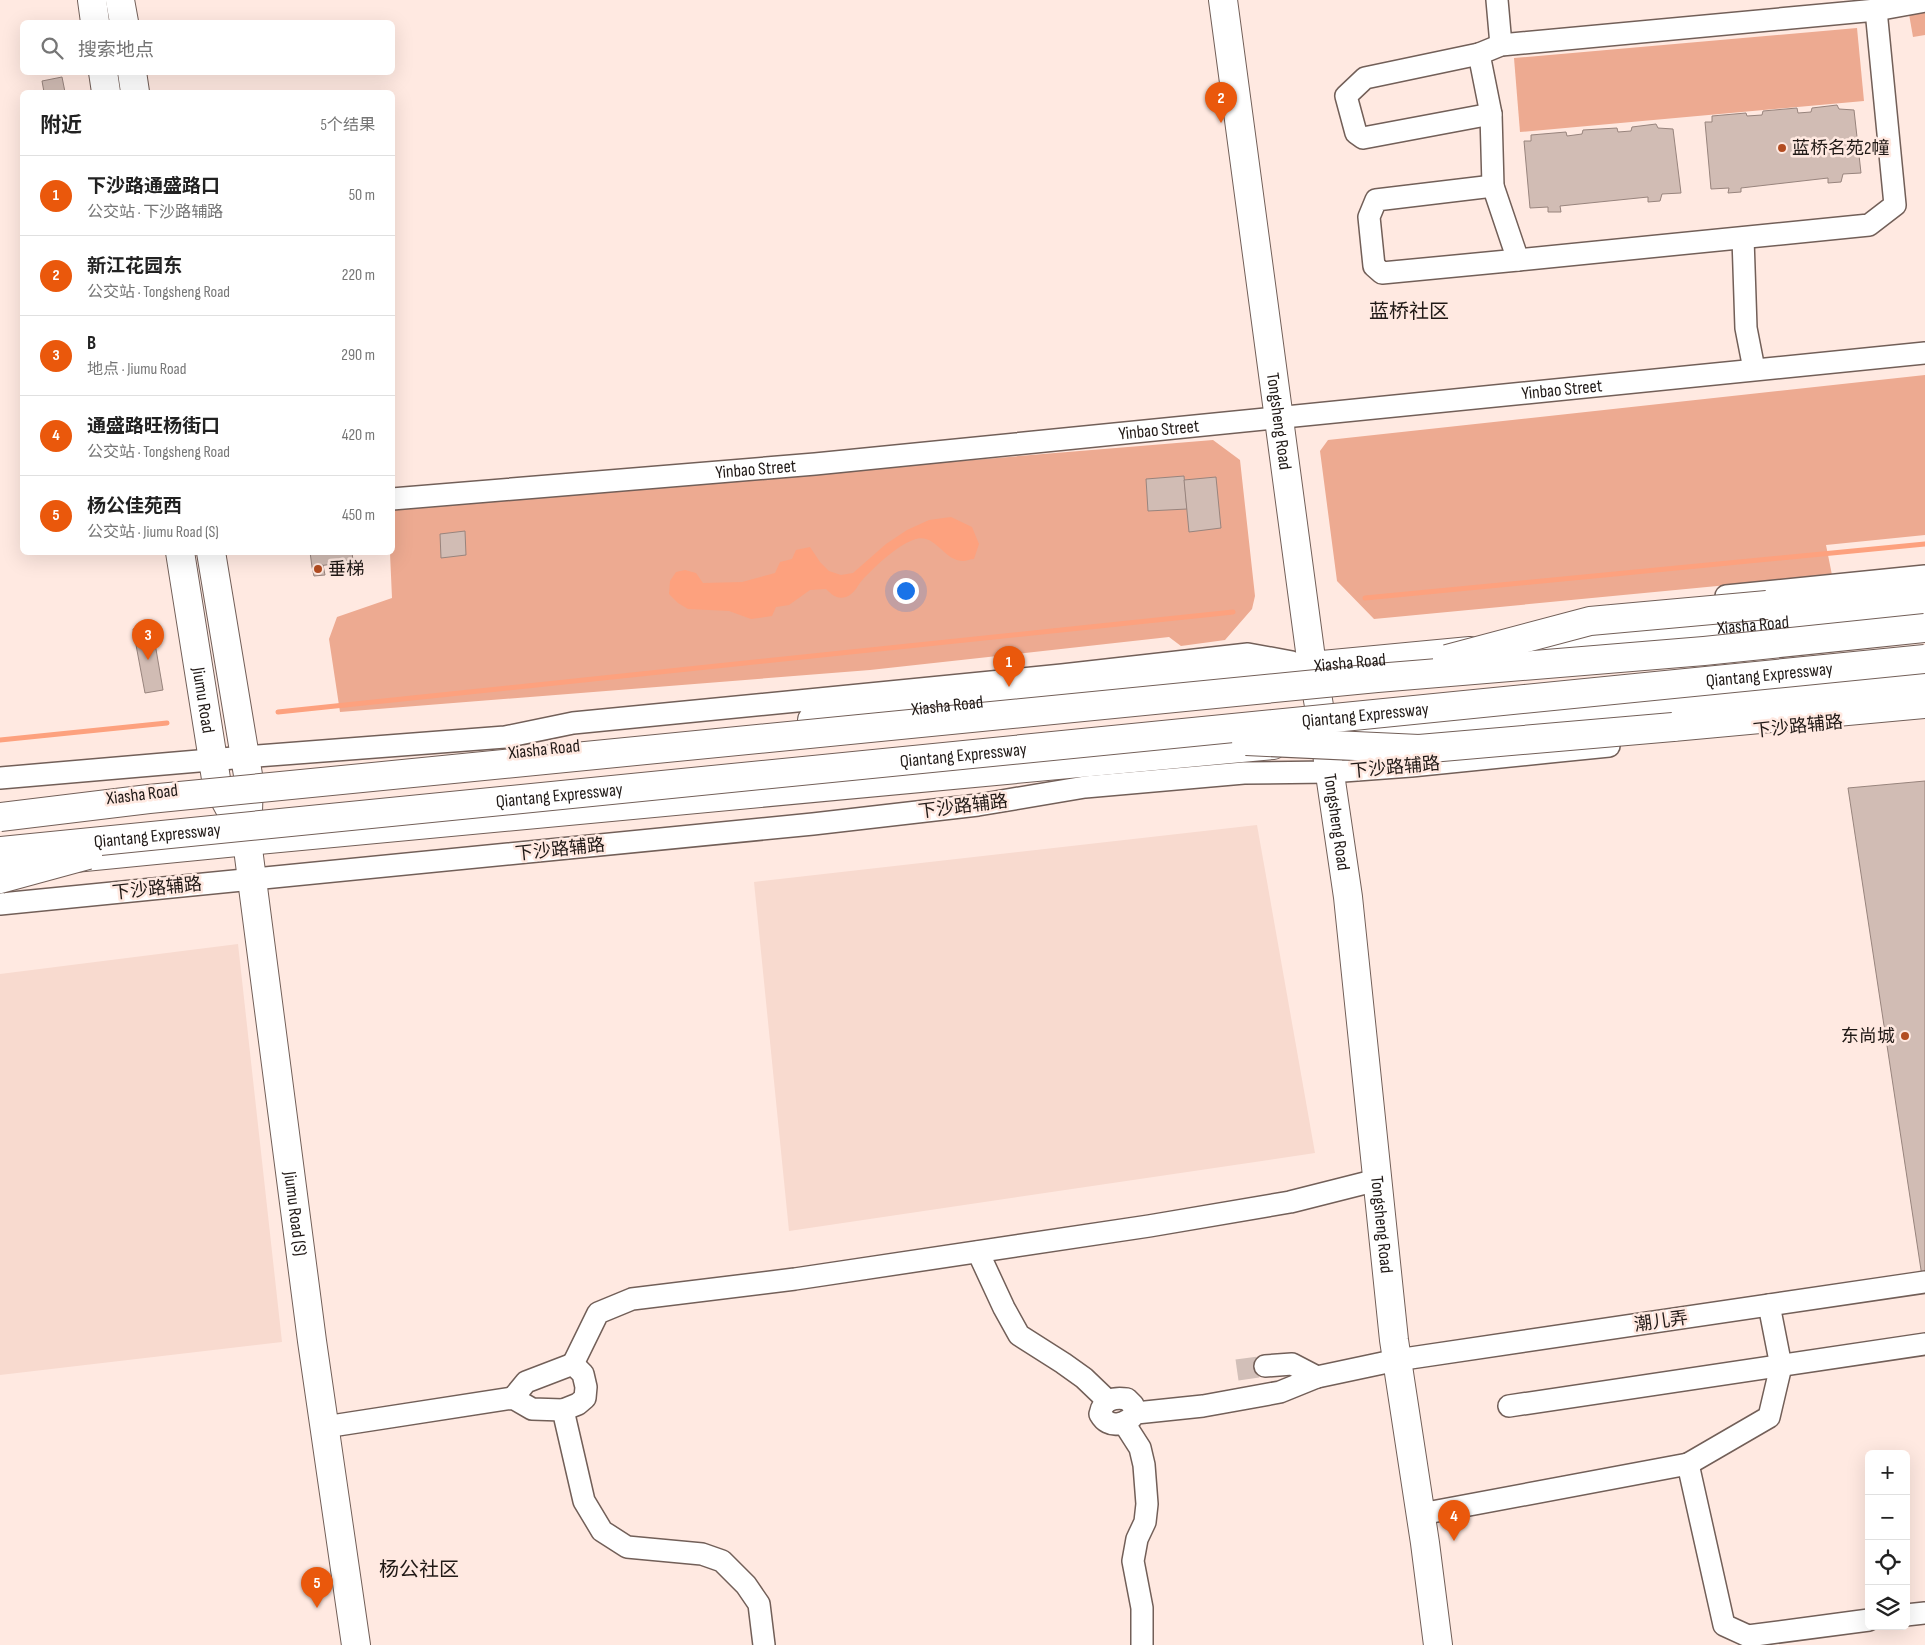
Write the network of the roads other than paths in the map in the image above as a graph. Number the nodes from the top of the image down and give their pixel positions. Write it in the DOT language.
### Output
graph roads {
  1 [pos="92,0"];
  2 [pos="120,0"];
  3 [pos="1223,0"];
  4 [pos="1497,0"];
  5 [pos="1925,1"];
  6 [pos="1876,10"];
  7 [pos="95,20"];
  8 [pos="124,20"];
  9 [pos="1501,45"];
  10 [pos="1479,54"];
  11 [pos="103,75"];
  12 [pos="132,75"];
  13 [pos="106,90"];
  14 [pos="135,90"];
  15 [pos="1491,114"];
  16 [pos="1493,186"];
  17 [pos="1743,238"];
  18 [pos="1518,260"];
  19 [pos="1925,353"];
  20 [pos="1754,369"];
  21 [pos="1278,417"];
  22 [pos="395,499"];
  23 [pos="180,555"];
  24 [pos="211,555"];
  25 [pos="1925,576"];
  26 [pos="1925,590"];
  27 [pos="1925,609"];
  28 [pos="1925,628"];
  29 [pos="1462,652"];
  30 [pos="1925,659"];
  31 [pos="1312,666"];
  32 [pos="1377,678"];
  33 [pos="1925,682"];
  34 [pos="1925,704"];
  35 [pos="1925,713"];
  36 [pos="1155,737"];
  37 [pos="1325,740"];
  38 [pos="247,769"];
  39 [pos="215,772"];
  40 [pos="1330,772"];
  41 [pos="0,778"];
  42 [pos="149,799"];
  43 [pos="0,803"];
  44 [pos="0,811"];
  45 [pos="0,817"];
  46 [pos="320,818"];
  47 [pos="246,841"];
  48 [pos="0,851"];
  49 [pos="0,866"];
  50 [pos="0,879"];
  51 [pos="252,880"];
  52 [pos="0,904"];
  53 [pos="1378,1180"];
  54 [pos="978,1252"];
  55 [pos="1925,1282"];
  56 [pos="1770,1305"];
  57 [pos="1925,1344"];
  58 [pos="1398,1360"];
  59 [pos="573,1364"];
  60 [pos="1264,1366"];
  61 [pos="1781,1366"];
  62 [pos="1317,1377"];
  63 [pos="513,1398"];
  64 [pos="1510,1406"];
  65 [pos="563,1410"];
  66 [pos="1130,1418"];
  67 [pos="325,1428"];
  68 [pos="1688,1464"];
  69 [pos="1421,1514"];
  70 [pos="1925,1613"];
  71 [pos="1910,1615"];
  72 [pos="1865,1621"];
  73 [pos="356,1645"];
  74 [pos="764,1645"];
  75 [pos="1142,1645"];
  76 [pos="1438,1645"];
  1 -- 7 [label="main road"];
  2 -- 8 [label="main road"];
  3 -- 21 [label="main road, Tongsheng Road"];
  4 -- 9 [label="street"];
  5 -- 6 [label="street"];
  6 -- 9 [label="street"];
  6 -- 17 [label="street"];
  9 -- 10 [label="street"];
  10 -- 15 [label="street"];
  10 -- 15 [label="street"];
  11 -- 13 [label="main road"];
  12 -- 14 [label="main road"];
  15 -- 16 [label="street"];
  16 -- 18 [label="street"];
  16 -- 18 [label="street"];
  17 -- 18 [label="street"];
  17 -- 20 [label="street"];
  19 -- 20 [label="street, Yinbao Street"];
  20 -- 21 [label="street, Yinbao Street"];
  21 -- 22 [label="street, Yinbao Street"];
  21 -- 31 [label="main road, Tongsheng Road"];
  23 -- 39 [label="main road, Jiumu Road"];
  24 -- 38 [label="main road, Jiumu Road"];
  25 -- 29 [label="street"];
  26 -- 32 [label="main road, bridge"];
  27 -- 29 [label="main road, Xiasha Road"];
  28 -- 32 [label="main road, Qiantang Expressway, bridge"];
  29 -- 31 [label="main road, Xiasha Road"];
  30 -- 36 [label="main road, Qiantang Expressway, bridge"];
  31 -- 37 [label="main road, Tongsheng Road"];
  31 -- 38 [label="main road, Xiasha Road"];
  32 -- 42 [label="main road, Qiantang Expressway, bridge"];
  33 -- 37 [label="main road"];
  34 -- 36 [label="main road, bridge"];
  35 -- 40 [label="street, 下沙路辅路"];
  36 -- 46 [label="main road, Qiantang Expressway, bridge"];
  37 -- 40 [label="main road, Tongsheng Road"];
  37 -- 47 [label="main road"];
  38 -- 39 [label="main road, Xiasha Road"];
  38 -- 47 [label="main road, Jiumu Road (S)"];
  39 -- 41 [label="street"];
  39 -- 44 [label="main road, Xiasha Road"];
  39 -- 47 [label="main road, Jiumu Road"];
  40 -- 51 [label="street, 下沙路辅路"];
  40 -- 53 [label="main road, Tongsheng Road"];
  42 -- 43 [label="main road, bridge"];
  42 -- 45 [label="main road, Qiantang Expressway, bridge"];
  46 -- 48 [label="main road, Qiantang Expressway, bridge"];
  46 -- 50 [label="main road, bridge"];
  47 -- 49 [label="main road"];
  47 -- 51 [label="main road, Jiumu Road (S)"];
  51 -- 52 [label="street, 下沙路辅路"];
  51 -- 67 [label="main road, Jiumu Road (S)"];
  53 -- 54 [label="street"];
  53 -- 58 [label="main road, Tongsheng Road"];
  54 -- 59 [label="street"];
  54 -- 66 [label="street"];
  55 -- 56 [label="street, 潮儿弄"];
  56 -- 58 [label="street, 潮儿弄"];
  56 -- 61 [label="street"];
  57 -- 61 [label="street"];
  58 -- 62 [label="street, 潮儿弄"];
  58 -- 69 [label="main road, Tongsheng Road"];
  59 -- 63 [label="street"];
  59 -- 65 [label="street"];
  60 -- 62 [label="street"];
  61 -- 64 [label="street"];
  61 -- 68 [label="street"];
  62 -- 66 [label="street, 潮儿弄"];
  63 -- 65 [label="street"];
  63 -- 67 [label="street"];
  65 -- 74 [label="street"];
  66 -- 75 [label="street"];
  67 -- 73 [label="main road, Jiumu Road (S)"];
  68 -- 69 [label="street"];
  68 -- 72 [label="street"];
  69 -- 76 [label="main road, Tongsheng Road"];
  70 -- 71 [label="street"];
}
